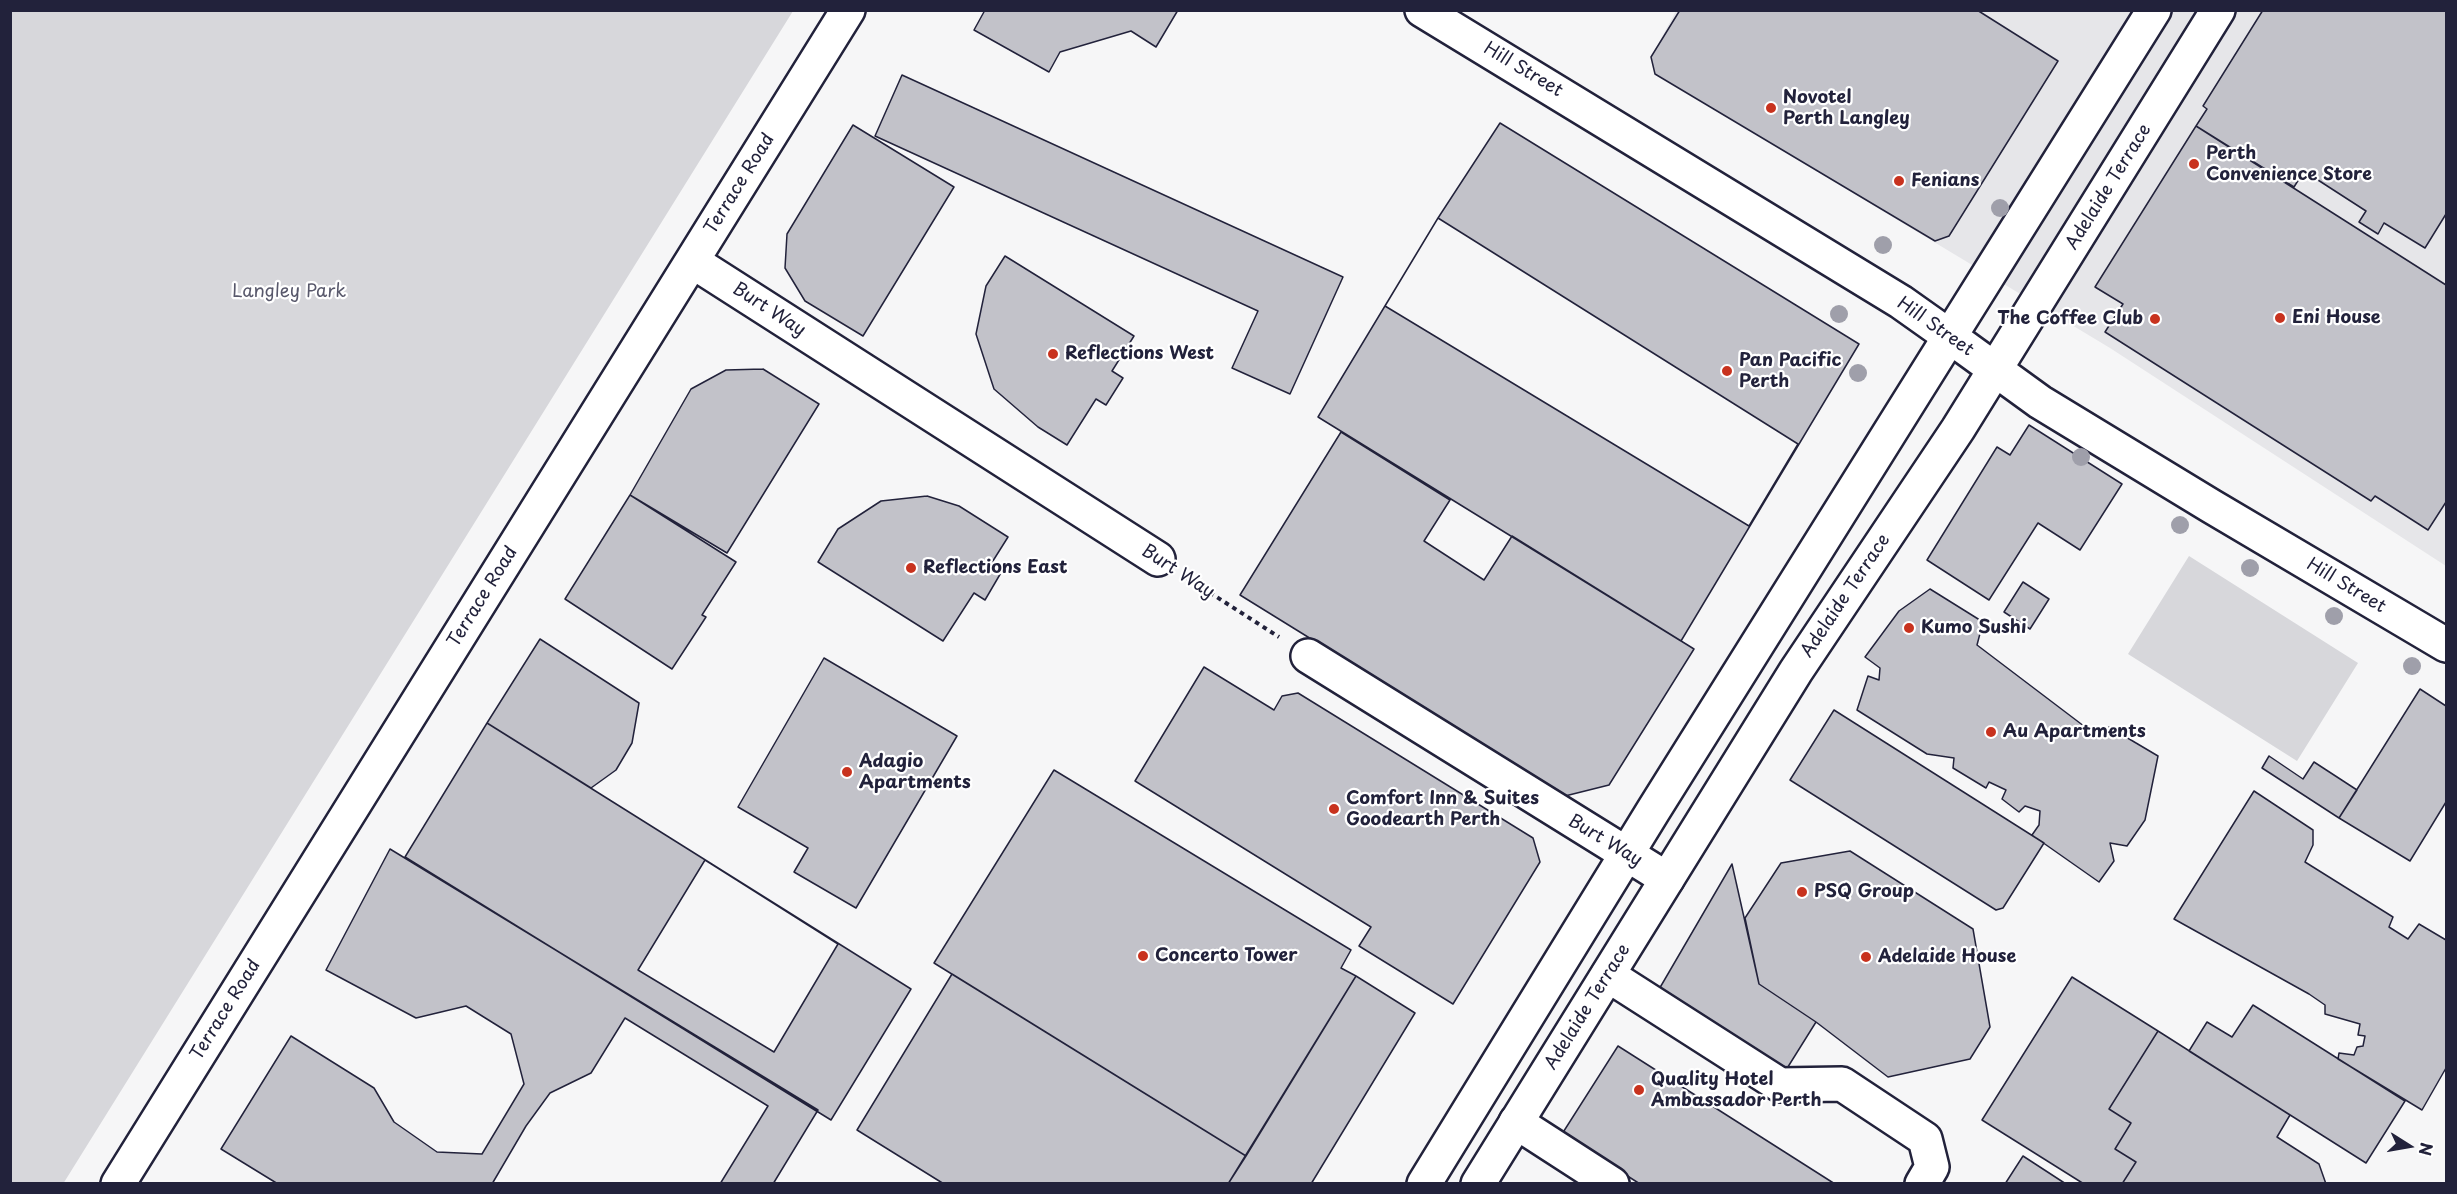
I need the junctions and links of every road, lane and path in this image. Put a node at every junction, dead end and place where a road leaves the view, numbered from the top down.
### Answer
1 (848, 10) edge
2 (1422, 10) edge
3 (2154, 10) edge
4 (2218, 10) edge
5 (692, 261) junction
6 (1949, 336) junction
7 (1995, 369) junction
8 (1158, 559) joint
9 (2446, 645) edge
10 (1308, 656) joint
11 (1627, 854) junction
12 (1667, 879) junction
13 (1608, 975) junction
14 (1516, 1122) junction
15 (118, 1184) edge
16 (1424, 1184) edge
17 (1478, 1184) edge
18 (1612, 1184) edge
19 (1922, 1184) edge

1 - 5 main road, Terrace Road
2 - 6 main road, Hill Street
3 - 6 main road
4 - 7 main road, Adelaide Terrace
5 - 8 main road, Burt Way
5 - 15 main road, Terrace Road
6 - 7 main road, Hill Street
6 - 11 main road
7 - 9 main road, Hill Street
7 - 12 main road, Adelaide Terrace
8 - 10 path, Burt Way
10 - 11 main road, Burt Way
11 - 12 main road, Burt Way
11 - 16 main road
12 - 13 main road, Adelaide Terrace
13 - 14 main road, Adelaide Terrace
13 - 19 main road
14 - 17 main road, Adelaide Terrace
14 - 18 main road

